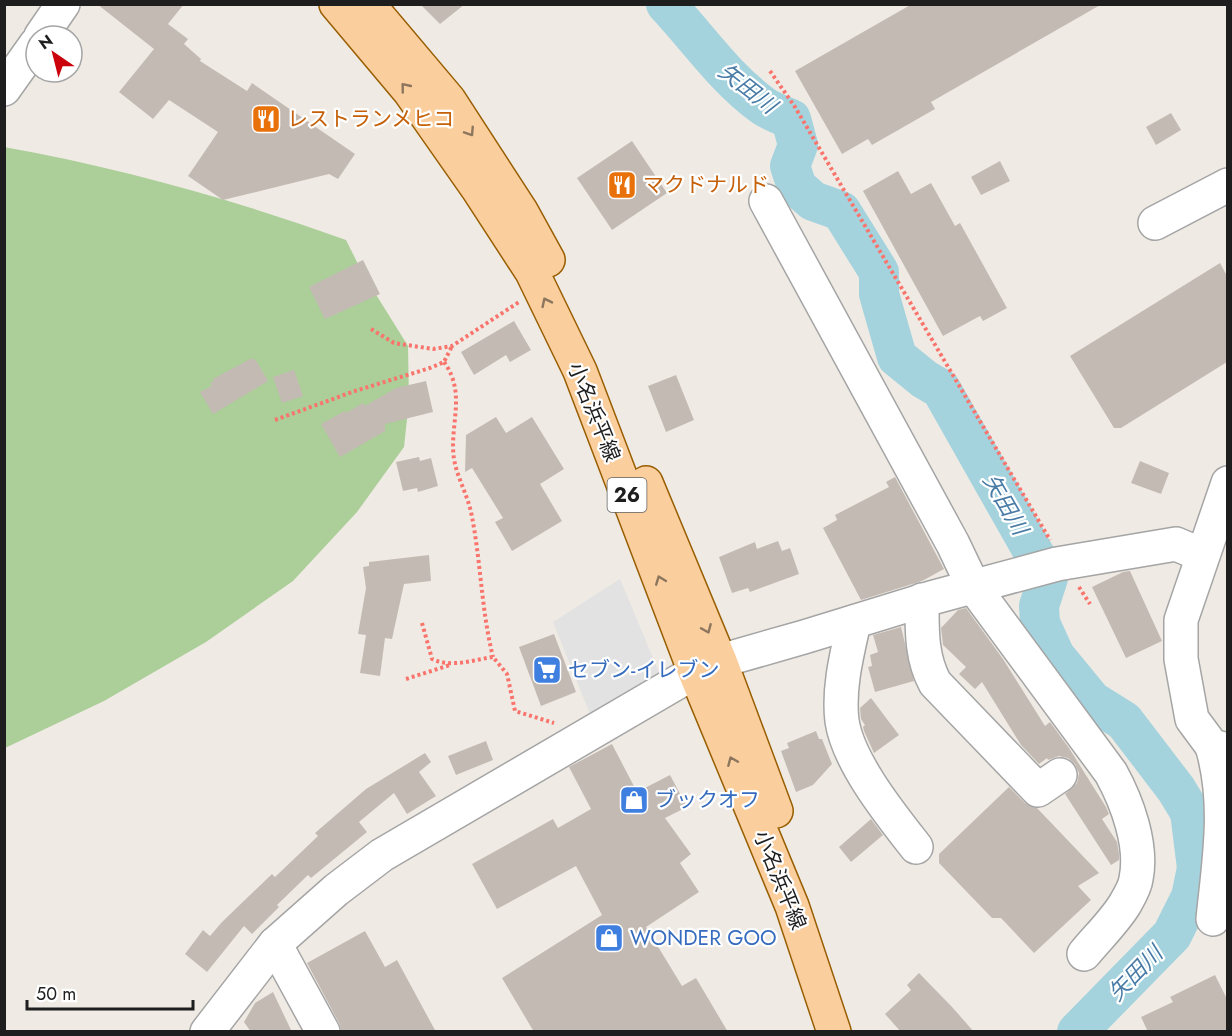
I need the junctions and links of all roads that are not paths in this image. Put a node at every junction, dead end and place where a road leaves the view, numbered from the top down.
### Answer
1 (63, 4) edge
2 (336, 4) edge
3 (368, 4) edge
4 (49, 24) edge
5 (24, 61) edge
6 (4, 89) edge
7 (1227, 185) edge
8 (765, 201) dead end
9 (1155, 222) dead end
10 (1227, 483) edge
11 (1202, 555) junction
12 (980, 584) junction
13 (922, 600) junction
14 (854, 622) junction
15 (708, 667) junction
16 (1220, 748) edge
17 (1060, 775) dead end
18 (1224, 794) edge
19 (916, 847) dead end
20 (1213, 919) dead end
21 (275, 944) junction
22 (1084, 954) dead end
23 (207, 1032) edge
24 (322, 1032) edge
25 (834, 1032) edge
26 (858, 1032) edge

1 - 4 street
15 -> 2 main road, 小名浜平線 / 26
3 -> 15 main road, 小名浜平線 / 26
5 - 6 street
7 - 9 street
8 - 12 street
10 - 11 street
11 - 12 street
11 - 16 street
12 - 13 street
12 - 22 street
13 - 14 street
13 - 17 street
14 - 15 street
14 - 19 street
15 - 21 street
25 -> 15 main road, 小名浜平線 / 26
15 - 26 main road, 小名浜平線 / 26
16 - 18 street
18 - 20 street
21 - 23 street
21 - 24 street

